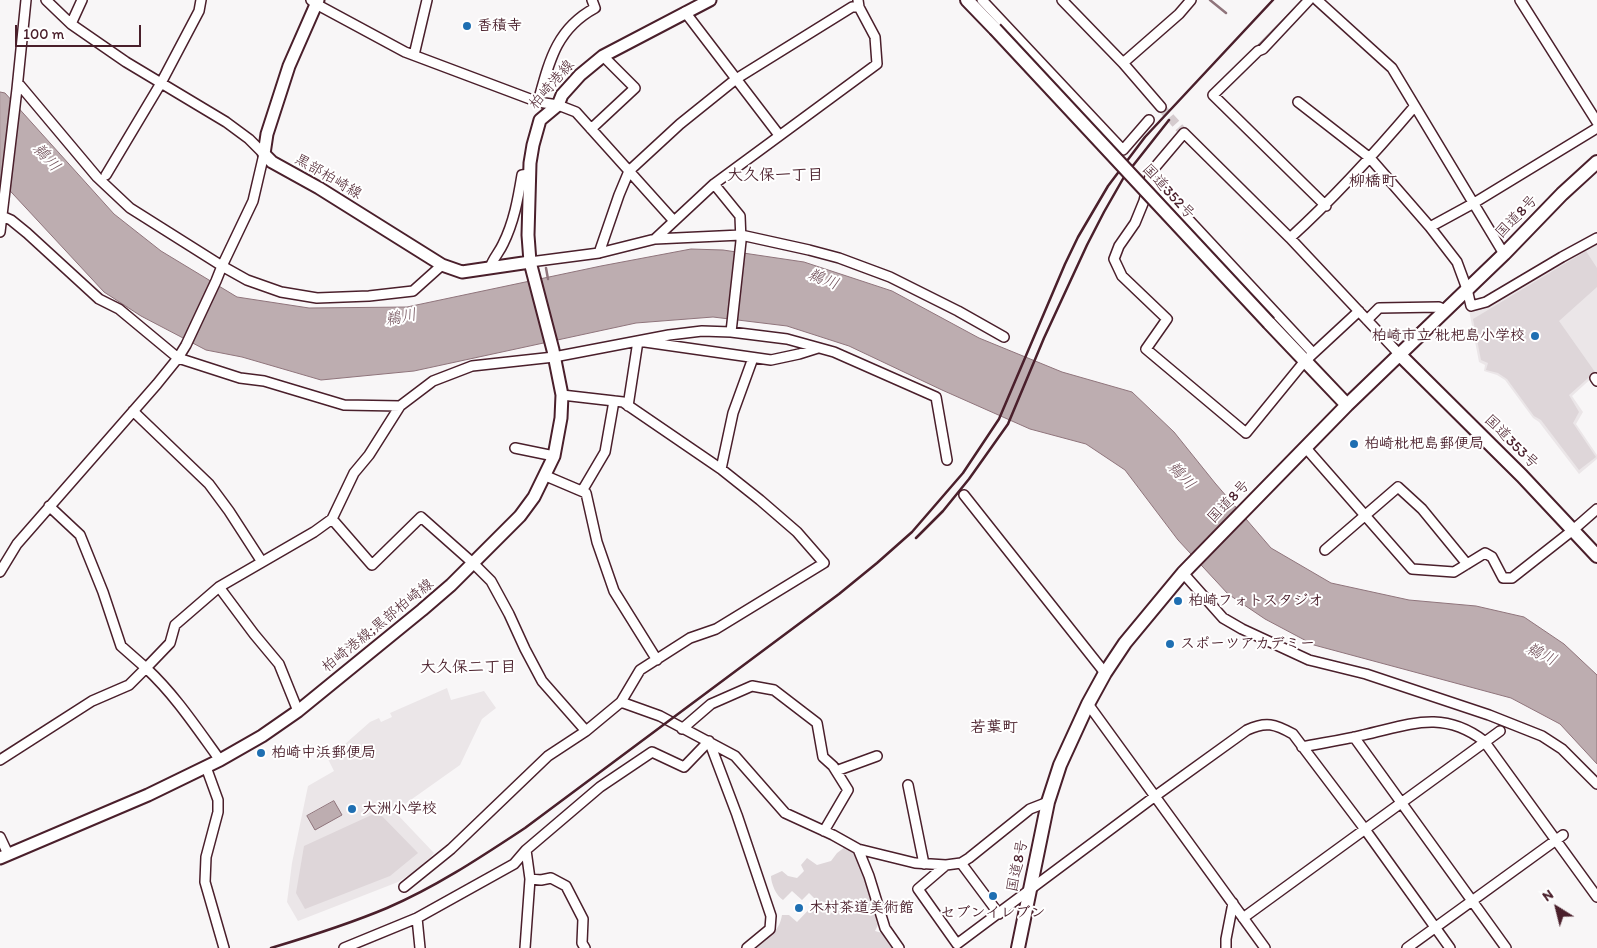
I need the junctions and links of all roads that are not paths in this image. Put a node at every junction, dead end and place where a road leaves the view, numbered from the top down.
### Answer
1 (26, 0) edge
2 (46, 0) edge
3 (82, 0) edge
4 (201, 0) edge
5 (427, 0) edge
6 (592, 0) edge
7 (710, 0) edge
8 (968, 0) edge
9 (982, 0) edge
10 (1062, 0) edge
11 (1191, 0) edge
12 (1309, 0) edge
13 (1317, 0) edge
14 (1520, 0) edge
15 (315, 1) edge
16 (859, 3) edge
17 (685, 12) junction
18 (71, 24) junction
19 (414, 55) junction
20 (603, 56) junction
21 (1124, 63) junction
22 (736, 79) junction
23 (161, 83) junction
24 (18, 86) junction
25 (538, 102) junction
26 (1298, 102) dead end
27 (558, 105) junction
28 (1161, 107) tunnel mouth
29 (1414, 107) junction
30 (1149, 120) dead end
31 (1597, 122) edge
32 (1597, 128) edge
33 (591, 129) junction
34 (779, 135) junction
35 (264, 154) junction
36 (1370, 158) junction
37 (1597, 162) edge
38 (629, 171) junction
39 (529, 174) junction
40 (106, 175) dead end
41 (1150, 178) junction
42 (714, 184) junction
43 (1474, 203) junction
44 (1326, 206) junction
45 (2, 216) junction
46 (674, 221) junction
47 (1430, 227) junction
48 (0, 232) edge
49 (741, 238) junction
50 (1290, 238) junction
51 (1597, 238) edge
52 (655, 240) junction
53 (599, 253) junction
54 (1504, 254) junction
55 (442, 265) junction
56 (222, 266) junction
57 (531, 267) junction
58 (490, 268) junction
59 (1467, 289) junction
60 (1445, 310) junction
61 (1358, 311) junction
62 (1367, 320) junction
63 (732, 329) junction
64 (1004, 337) dead end
65 (638, 341) junction
66 (818, 348) junction
67 (553, 353) junction
68 (1400, 355) junction
69 (178, 358) junction
70 (753, 358) junction
71 (1309, 358) junction
72 (562, 395) junction
73 (614, 401) junction
74 (400, 406) junction
75 (628, 406) junction
76 (1347, 406) junction
77 (133, 411) junction
78 (515, 448) dead end
79 (1305, 448) junction
80 (554, 456) junction
81 (947, 460) dead end
82 (721, 469) junction
83 (546, 476) junction
84 (582, 491) junction
85 (964, 495) dead end
86 (49, 506) junction
87 (1597, 509) edge
88 (1365, 516) junction
89 (332, 519) junction
90 (1573, 530) junction
91 (1324, 550) dead end
92 (1597, 556) edge
93 (262, 562) junction
94 (474, 564) junction
95 (1467, 564) junction
96 (0, 572) edge
97 (1183, 573) junction
98 (219, 587) junction
99 (657, 660) junction
100 (146, 668) junction
101 (1105, 673) junction
102 (621, 702) junction
103 (1088, 704) junction
104 (298, 711) junction
105 (682, 729) junction
106 (586, 731) junction
107 (1500, 731) dead end
108 (1354, 737) junction
109 (709, 741) junction
110 (1484, 742) junction
111 (1302, 747) junction
112 (878, 756) dead end
113 (0, 760) edge
114 (220, 760) junction
115 (206, 767) junction
116 (836, 771) junction
117 (1597, 784) edge
118 (908, 785) dead end
119 (1154, 797) junction
120 (1401, 801) junction
121 (1048, 802) junction
122 (1364, 828) junction
123 (824, 831) junction
124 (0, 838) edge
125 (1559, 838) junction
126 (526, 850) junction
127 (858, 850) junction
128 (4, 856) edge
129 (961, 863) junction
130 (924, 864) junction
131 (946, 865) junction
132 (530, 879) junction
133 (404, 887) dead end
134 (1029, 892) junction
135 (1597, 897) edge
136 (1473, 900) junction
137 (1233, 903) junction
138 (999, 914) junction
139 (416, 918) junction
140 (1243, 918) junction
141 (1435, 927) junction
142 (224, 945) edge
143 (344, 948) edge
144 (420, 948) edge
145 (525, 948) edge
146 (585, 948) edge
147 (747, 948) edge
148 (898, 948) edge
149 (1018, 948) edge
150 (1226, 948) edge
151 (1265, 948) edge
152 (1407, 948) edge
153 (1450, 948) edge
154 (1506, 948) edge

1 - 24 street
2 - 18 street
3 - 18 street
4 - 23 street
5 - 19 street
6 - 25 street
7 - 17 main road, 柏崎港線
8 - 71 highway, 国道352号, bridge
9 - 30 street
10 - 21 street
11 - 21 street
12 - 44 street
13 - 29 street
14 - 31 street
15 - 19 street
15 - 35 main road
16 - 22 street
16 - 34 street
17 - 20 main road, 柏崎港線
17 - 22 street
18 - 23 street
19 - 25 street
20 - 27 main road, 柏崎港線
20 - 33 street
21 - 28 street
22 - 34 street
22 - 38 street
23 - 35 street
23 - 40 street
24 - 45 street
24 - 56 street
25 - 27 street
26 - 36 street
27 - 33 street
27 - 39 main road, 柏崎港線
29 - 36 street
29 - 43 street
32 - 43 street
33 - 38 street
34 - 42 street
35 - 55 main road, 黒部柏崎線
35 - 56 street
36 - 44 street
36 - 47 street
37 - 54 highway, 国道8号
38 - 46 street
38 - 53 street
39 - 57 main road, 柏崎港線
39 - 58 street
41 - 50 street
41 - 71 street
41 - 71 street
42 - 46 street
42 - 49 street
43 - 47 street
43 - 54 street
44 - 50 street
45 - 48 street
45 - 69 street
46 - 52 street
47 - 59 street
49 - 52 street
49 - 63 street
49 - 64 street
50 - 61 street
51 - 59 street
52 - 53 street
53 - 57 street
54 - 59 highway, 国道8号
55 - 56 street
55 - 58 main road, 黒部柏崎線
56 - 69 street
57 - 58 main road, 黒部柏崎線
57 - 67 main road, 柏崎港線;黒部柏崎線
59 - 60 highway, 国道8号
60 - 62 street
60 - 68 highway, 国道8号
61 - 62 street
61 - 71 street
62 - 68 street
63 - 65 street
63 - 66 street
65 - 67 street
65 - 70 street
65 - 75 street
66 - 70 street
66 - 81 street
67 - 72 main road, 柏崎港線;黒部柏崎線
67 - 74 street
68 - 76 highway, 国道8号
68 - 90 highway, 国道353号
69 - 74 street
69 - 77 street
70 - 82 street
71 - 76 highway, 国道352号
72 - 73 street
72 - 80 main road, 柏崎港線;黒部柏崎線
73 - 75 street
73 - 84 street
74 - 89 street
75 - 82 street
76 - 79 highway, 国道8号
77 - 86 street
77 - 93 street
78 - 80 street
79 - 88 street
79 - 97 highway, 国道8号
80 - 83 main road, 柏崎港線;黒部柏崎線
82 - 99 street
83 - 84 street
83 - 94 main road, 柏崎港線;黒部柏崎線
84 - 99 street
85 - 101 street
86 - 96 street
86 - 100 street
87 - 90 street
88 - 91 street
88 - 95 street
88 - 95 street
89 - 93 street
89 - 94 street
90 - 92 highway, 国道353号
90 - 95 street
93 - 98 street
94 - 104 main road, 柏崎港線;黒部柏崎線
94 - 106 street
97 - 101 highway, 国道8号
97 - 117 street
98 - 100 street
98 - 104 street
99 - 102 street
100 - 113 street
100 - 114 street
101 - 103 highway, 国道8号
102 - 105 street
102 - 106 street
103 - 119 street
103 - 121 highway, 国道8号
104 - 114 main road, 柏崎港線;黒部柏崎線
105 - 109 street
105 - 116 street
106 - 133 street
107 - 110 street
108 - 110 street
108 - 111 street
108 - 120 street
109 - 123 street
109 - 126 street
109 - 147 street
110 - 120 street
110 - 125 street
111 - 119 street
111 - 122 street
112 - 116 street
114 - 115 main road, 柏崎港線;黒部柏崎線
115 - 128 main road, 柏崎港線;黒部柏崎線
115 - 142 street
116 - 123 street
118 - 130 street
119 - 134 street
119 - 137 street
120 - 122 street
120 - 136 street
121 - 129 street
121 - 134 highway, 国道8号
122 - 140 street
122 - 141 street
123 - 127 street
124 - 128 street
125 - 135 street
125 - 136 street
126 - 132 street
126 - 139 street
127 - 130 street
127 - 148 street
129 - 131 street
129 - 138 street
130 - 131 street
131 - 138 street
132 - 145 street
132 - 146 street
134 - 138 street
134 - 149 highway, 国道8号
136 - 141 street
136 - 154 street
137 - 140 street
137 - 150 street
139 - 143 street
139 - 144 street
140 - 151 street
141 - 152 street
141 - 153 street

